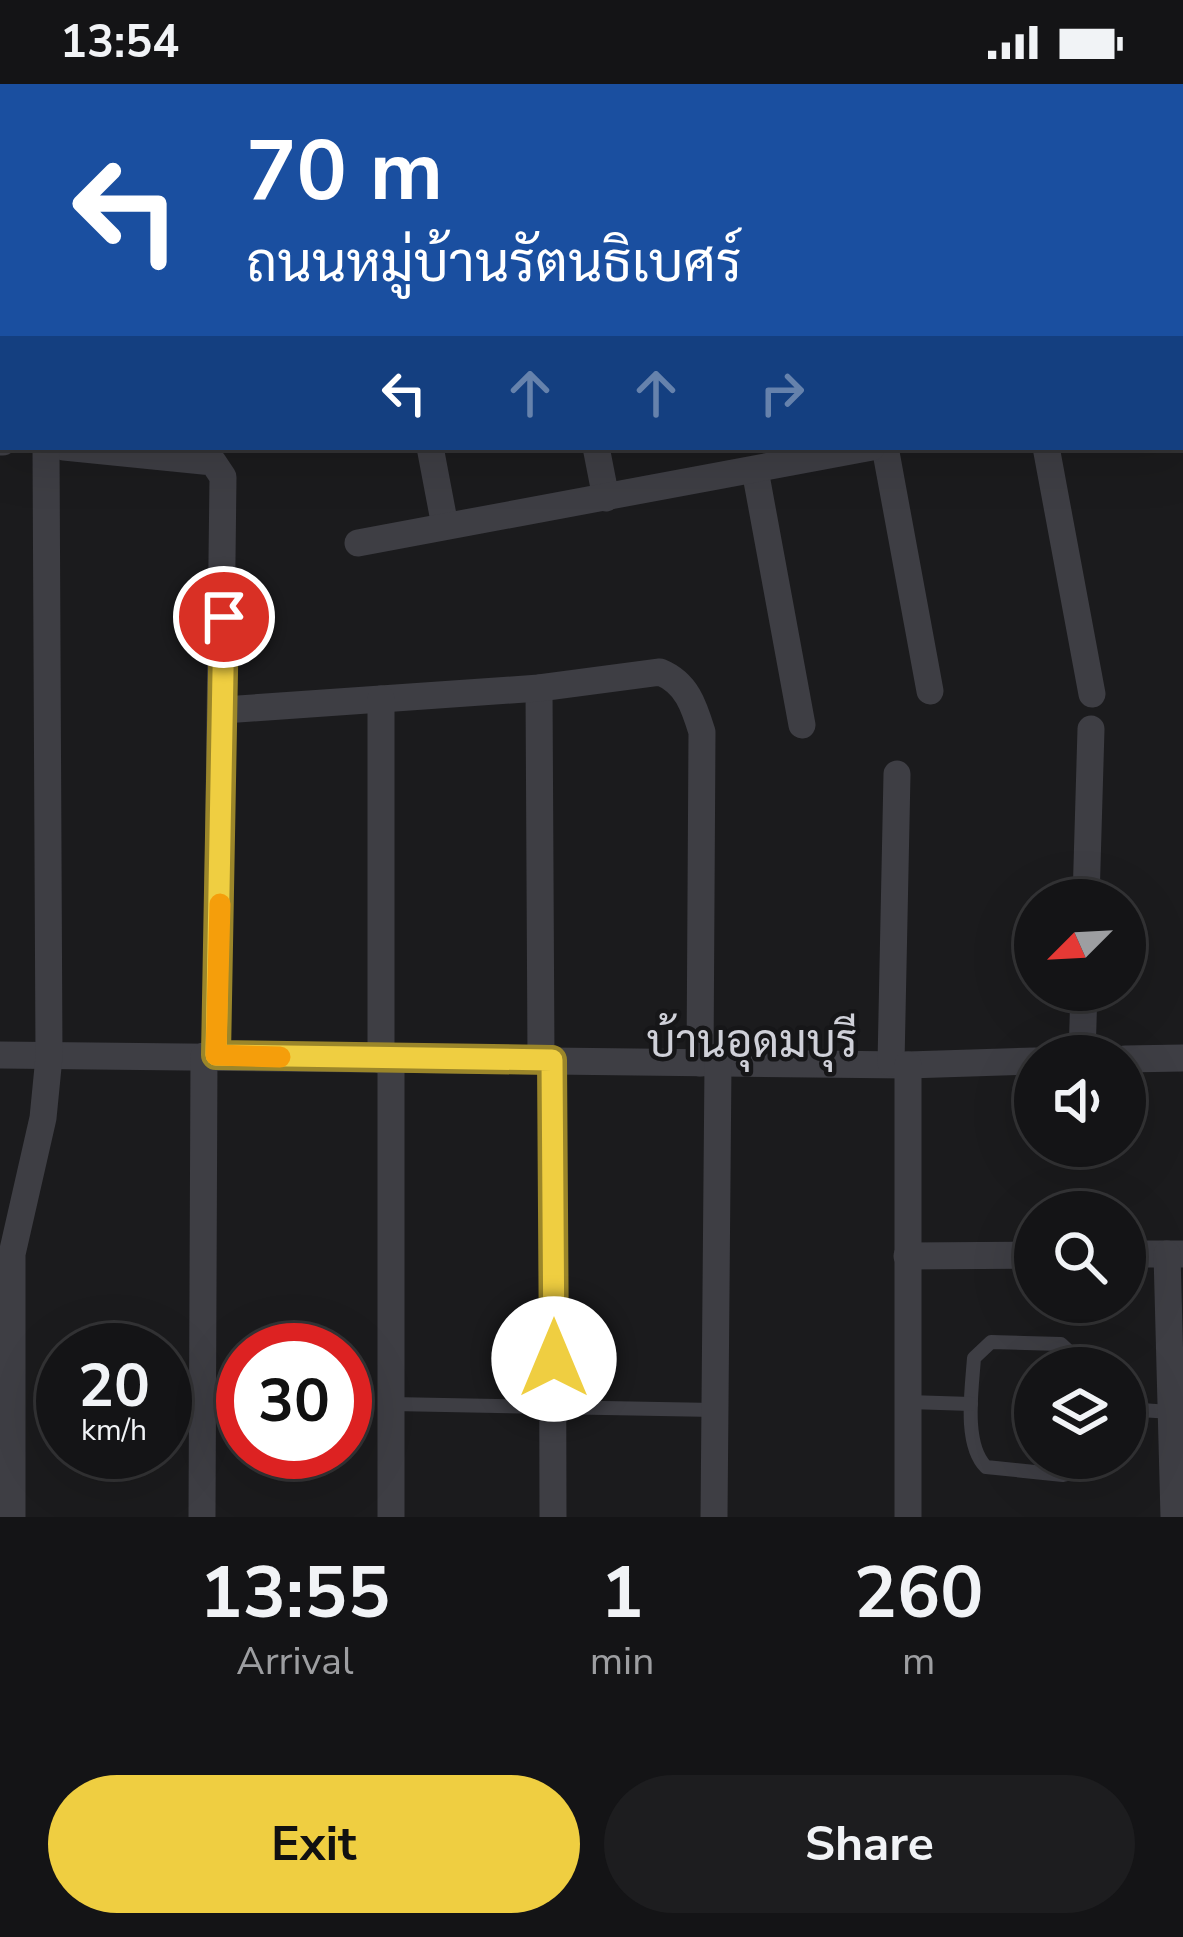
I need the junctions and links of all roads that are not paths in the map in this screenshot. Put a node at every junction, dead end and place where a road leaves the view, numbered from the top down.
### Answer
1 (46, 450) edge
2 (94, 450) edge
3 (431, 450) edge
4 (597, 450) edge
5 (849, 450) edge
6 (886, 450) edge
7 (1047, 450) edge
8 (742, 464) edge
9 (606, 498) junction
10 (445, 526) junction
11 (358, 543) dead end
12 (538, 688) junction
13 (930, 691) dead end
14 (1092, 694) dead end
15 (381, 699) junction
16 (224, 710) junction
17 (802, 725) dead end
18 (1091, 729) dead end
19 (897, 774) dead end
20 (1087, 879) edge
21 (0, 1055) edge
22 (210, 1056) junction
23 (50, 1057) junction
24 (1183, 1058) edge
25 (1146, 1059) edge
26 (386, 1060) junction
27 (546, 1060) junction
28 (1014, 1061) edge
29 (709, 1063) junction
30 (899, 1064) junction
31 (1175, 1254) edge
32 (1014, 1255) edge
33 (907, 1256) junction
34 (1064, 1347) edge
35 (909, 1402) junction
36 (392, 1404) junction
37 (971, 1404) junction
38 (553, 1406) junction
39 (715, 1410) junction
40 (1146, 1410) edge
41 (1171, 1412) junction
42 (1014, 1470) edge
43 (12, 1517) edge
44 (202, 1517) edge
45 (392, 1517) edge
46 (553, 1517) edge
47 (714, 1517) edge
48 (908, 1517) edge
49 (1174, 1517) edge

1 - 23 street
2 - 16 street
3 - 10 street
4 - 9 street
5 - 8 street
6 - 13 street
7 - 14 street
8 - 9 street
8 - 17 street
9 - 10 street
10 - 11 street
12 - 15 street
12 - 27 street
12 - 29 street
15 - 16 street
15 - 26 street
16 - 22 street
18 - 20 street
19 - 30 street
21 - 23 street
22 - 23 street
22 - 26 street
22 - 44 street
23 - 43 street
24 - 25 street
26 - 27 street
26 - 36 street
27 - 29 street
27 - 38 street
28 - 30 street
29 - 30 street
29 - 39 street
30 - 33 street
31 - 41 street
32 - 33 street
33 - 35 street
34 - 37 lane
35 - 37 lane
35 - 48 street
36 - 38 lane
36 - 45 street
37 - 42 lane
38 - 39 lane
38 - 46 street
39 - 47 street
40 - 41 lane
41 - 49 street

